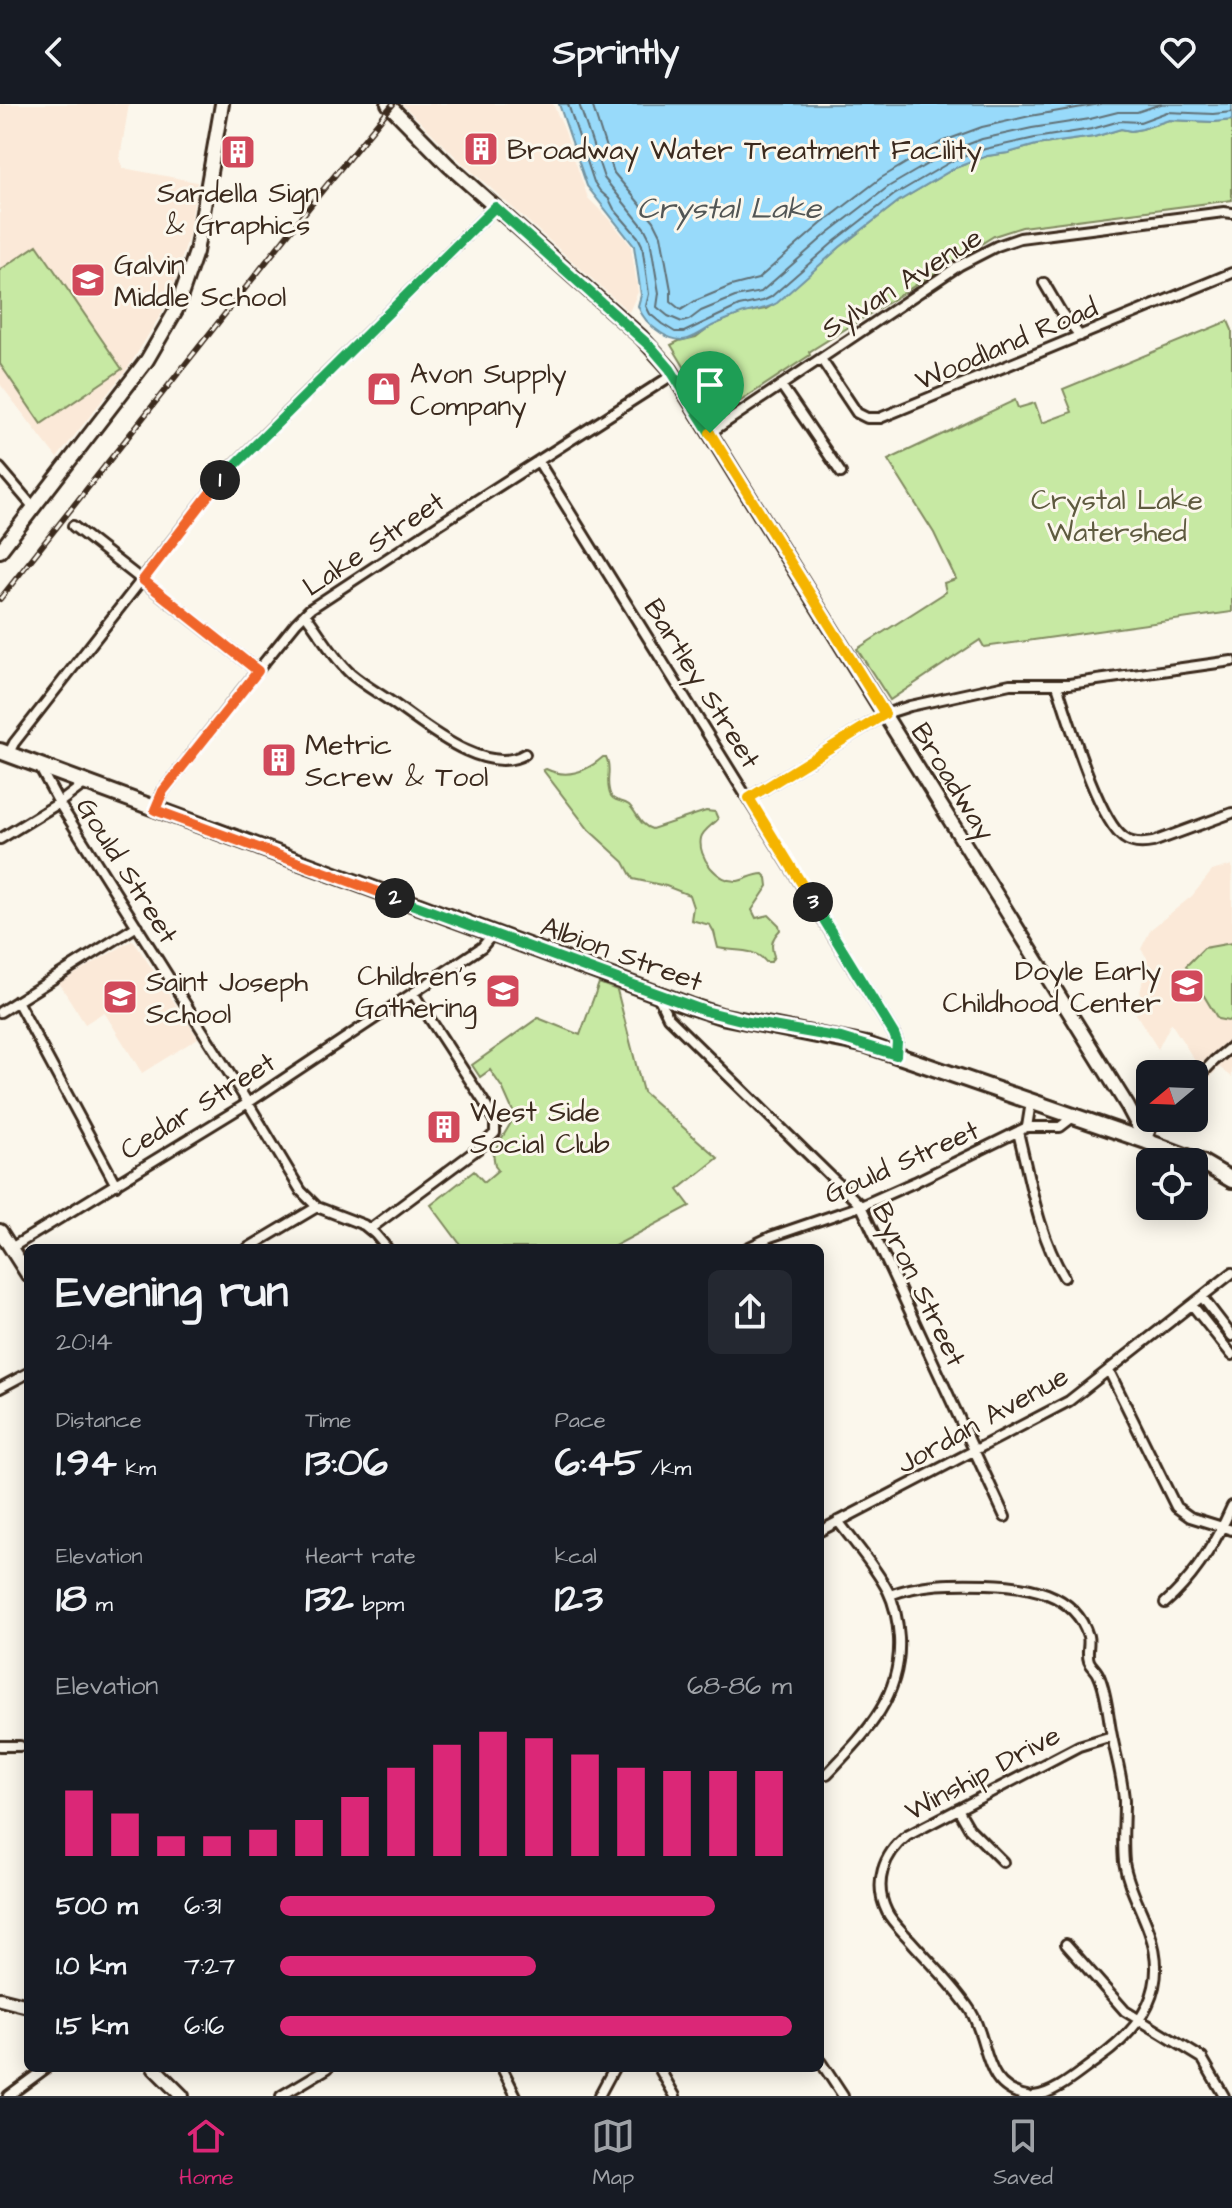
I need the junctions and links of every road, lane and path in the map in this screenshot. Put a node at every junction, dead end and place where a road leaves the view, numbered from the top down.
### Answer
1 (222, 104) edge
2 (388, 104) edge
3 (495, 207) junction
4 (1232, 213) edge
5 (1232, 273) edge
6 (1044, 283) dead end
7 (1080, 336) junction
8 (821, 359) junction
9 (674, 374) junction
10 (781, 385) junction
11 (710, 433) junction
12 (538, 461) junction
13 (0, 468) edge
14 (841, 473) dead end
15 (34, 508) junction
16 (73, 526) dead end
17 (0, 551) edge
18 (143, 580) junction
19 (305, 614) junction
20 (1232, 661) edge
21 (258, 671) junction
22 (1057, 685) junction
23 (885, 714) junction
24 (4, 753) edge
25 (525, 754) dead end
26 (40, 767) junction
27 (84, 784) junction
28 (749, 798) junction
29 (59, 803) junction
30 (155, 810) junction
31 (1232, 813) edge
32 (0, 839) edge
33 (137, 926) junction
34 (493, 934) junction
35 (413, 993) junction
36 (657, 994) junction
37 (17, 1001) junction
38 (0, 1012) edge
39 (1232, 1046) edge
40 (896, 1055) junction
41 (1208, 1068) edge
42 (1031, 1102) junction
43 (248, 1103) junction
44 (1073, 1117) junction
45 (1023, 1129) junction
46 (1150, 1132) edge
47 (1146, 1141) junction
48 (1232, 1180) edge
49 (116, 1185) junction
50 (861, 1206) junction
51 (317, 1207) junction
52 (370, 1229) junction
53 (0, 1231) edge
54 (258, 1244) edge
55 (383, 1244) edge
56 (755, 1244) edge
57 (5, 1251) edge
58 (24, 1271) edge
59 (1232, 1273) edge
60 (1064, 1277) dead end
61 (1202, 1297) junction
62 (1192, 1305) junction
63 (1232, 1336) edge
64 (1232, 1355) edge
65 (1109, 1371) junction
66 (24, 1375) edge
67 (0, 1388) edge
68 (975, 1451) junction
69 (1232, 1506) edge
70 (1005, 1517) dead end
71 (838, 1521) junction
72 (824, 1529) edge
73 (1227, 1529) edge
74 (890, 1595) junction
75 (1165, 1603) dead end
76 (1112, 1736) junction
77 (0, 1746) edge
78 (20, 1746) dead end
79 (827, 1774) dead end
80 (958, 1809) junction
81 (1003, 1862) dead end
82 (1066, 1944) dead end
83 (0, 1999) edge
84 (24, 2005) edge
85 (1139, 2020) junction
86 (824, 2067) edge
87 (41, 2072) edge
88 (157, 2072) edge
89 (321, 2072) edge
90 (504, 2072) edge
91 (612, 2072) edge
92 (661, 2072) edge
93 (174, 2093) edge
94 (8, 2096) edge
95 (281, 2096) edge
96 (516, 2096) edge
97 (599, 2096) edge
98 (675, 2096) edge
99 (843, 2096) edge
100 (1027, 2096) edge
101 (1034, 2096) edge
102 (1224, 2096) edge

1 - 15 street
2 - 3 street, Broadway
3 - 9 street, Broadway
3 - 18 street
4 - 8 street, Sylvan Avenue
5 - 7 street, Woodland Road
6 - 7 street
7 - 8 street, Woodland Road
8 - 10 street, Sylvan Avenue
9 - 11 street, Broadway
9 - 12 street, Lake Street
10 - 11 street, Sylvan Avenue
10 - 14 street
11 - 23 street, Broadway
12 - 19 street, Lake Street
12 - 28 street, Bartley Street
13 - 15 street
15 - 17 street
16 - 18 street
18 - 21 street
18 - 24 street
19 - 21 street, Lake Street
19 - 25 street
20 - 22 street
21 - 30 street, Lake Street
22 - 23 street
22 - 31 street
23 - 28 street
23 - 47 street, Broadway
24 - 26 main road, Albion Street
26 - 27 main road, Albion Street
26 - 29 street, Gould Street
27 - 29 street
27 - 30 main road, Albion Street
28 - 40 street, Bartley Street
29 - 32 street
29 - 33 street, Gould Street
30 - 34 main road, Albion Street
33 - 37 street
33 - 43 street, Gould Street
34 - 35 street, Cedar Street
34 - 36 main road, Albion Street
35 - 43 street, Cedar Street
35 - 52 street
36 - 40 main road, Albion Street
36 - 50 street, Byron Street
37 - 38 street
37 - 49 street
39 - 41 street
40 - 42 main road, Albion Street
42 - 44 main road, Albion Street
42 - 45 street
43 - 49 street, Cedar Street
43 - 51 street, Gould Street
44 - 45 street, Gould Street
44 - 47 main road, Albion Street
45 - 50 street, Gould Street
45 - 60 street
46 - 47 street
47 - 48 main road, Albion Street
49 - 57 street, Cedar Street
50 - 56 street, Gould Street
50 - 68 street, Byron Street
51 - 52 street
51 - 54 street
52 - 55 street
53 - 57 street
57 - 58 street
59 - 61 street, Jordan Avenue
61 - 62 street, Jordan Avenue
61 - 63 street
62 - 64 street
62 - 65 street, Jordan Avenue
65 - 68 street, Jordan Avenue
65 - 73 street
66 - 67 street
68 - 70 street, Byron Street
68 - 71 street, Jordan Avenue
69 - 73 street
71 - 72 street, Jordan Avenue
71 - 74 street
73 - 75 street
74 - 76 street
74 - 79 street
76 - 80 street, Winship Drive
76 - 85 street
77 - 78 street
80 - 81 street
80 - 100 street, Winship Drive
82 - 85 street
83 - 84 street
85 - 101 street
85 - 102 street
86 - 99 street
87 - 94 street
88 - 93 street
89 - 95 street
90 - 96 street
91 - 97 street
92 - 98 street

